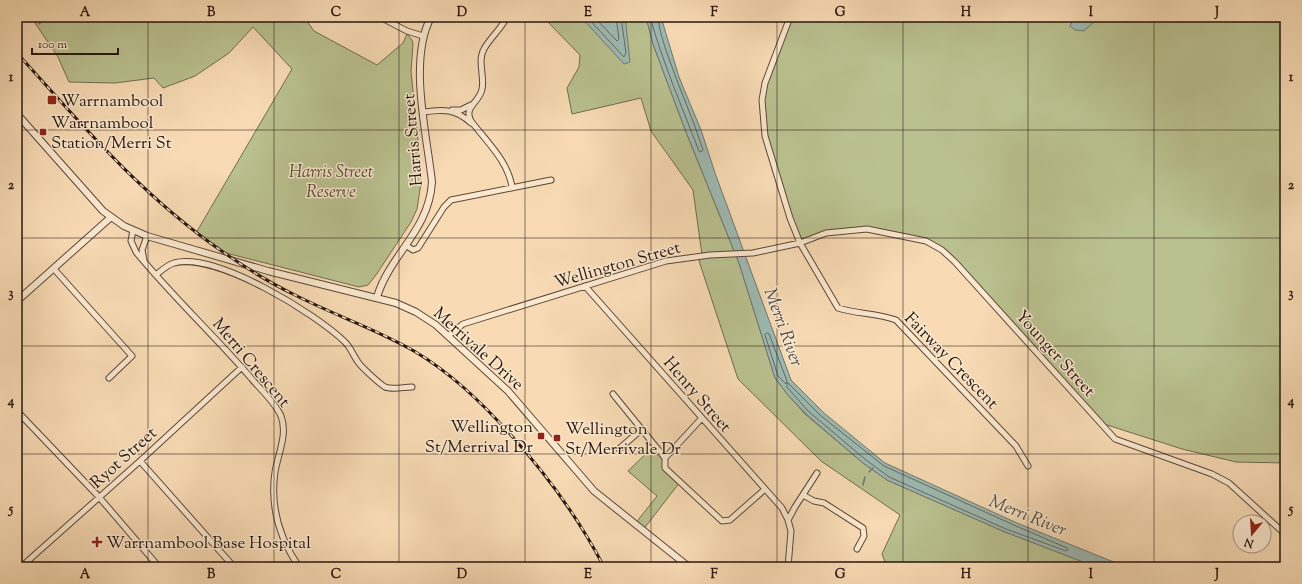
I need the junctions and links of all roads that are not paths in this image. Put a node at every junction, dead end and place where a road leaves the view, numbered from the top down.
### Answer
1 (380, 17) edge
2 (431, 17) edge
3 (507, 17) edge
4 (790, 17) edge
5 (423, 36) junction
6 (473, 104) junction
7 (443, 110) junction
8 (424, 112) junction
9 (17, 114) edge
10 (474, 126) junction
11 (551, 180) dead end
12 (512, 187) junction
13 (110, 218) junction
14 (133, 230) junction
15 (147, 236) junction
16 (800, 242) junction
17 (407, 246) junction
18 (146, 263) junction
19 (54, 269) junction
20 (156, 275) junction
21 (585, 286) junction
22 (377, 297) junction
23 (17, 301) edge
24 (449, 335) junction
25 (242, 368) junction
26 (109, 378) dead end
27 (412, 387) dead end
28 (613, 394) dead end
29 (17, 411) edge
30 (701, 419) junction
31 (642, 429) junction
32 (619, 449) dead end
33 (666, 458) junction
34 (140, 461) junction
35 (1028, 466) dead end
36 (817, 473) dead end
37 (764, 490) junction
38 (803, 495) junction
39 (99, 497) junction
40 (788, 520) junction
41 (1285, 534) edge
42 (857, 549) dead end
43 (17, 562) edge
44 (22, 567) edge
45 (159, 567) edge
46 (234, 567) edge
47 (299, 567) edge
48 (690, 567) edge
49 (788, 567) edge

1 - 5 street
2 - 5 street, Harris Street
3 - 6 street
4 - 16 street, Fairway Crescent
5 - 8 street, Harris Street
6 - 7 street
6 - 10 street
7 - 8 street
7 - 10 street
8 - 17 street, Harris Street
9 - 13 street
10 - 12 street
11 - 12 street
12 - 17 street
13 - 14 street, Merrivale Drive
13 - 19 street
14 - 15 street, Merrivale Drive
14 - 18 street, Merri Crescent
15 - 18 street
15 - 22 street, Merrivale Drive
16 - 21 street, Wellington Street
16 - 35 street, Fairway Crescent
16 - 41 street, Younger Street
17 - 22 street, Harris Street
18 - 20 street, Merri Crescent
19 - 23 street
19 - 26 street
20 - 25 street, Merri Crescent
20 - 27 street
21 - 24 street, Wellington Street
21 - 30 street, Henry Street
22 - 24 street, Merrivale Drive
24 - 48 street, Merrivale Drive
25 - 34 street, Ryot Street
25 - 47 street, Merri Crescent
28 - 31 street
29 - 39 street
30 - 33 street
30 - 37 street, Henry Street
31 - 32 street
31 - 33 street
33 - 37 street
34 - 39 street, Ryot Street
34 - 46 street
36 - 38 street
37 - 40 street, Henry Street
38 - 40 street
38 - 42 street
39 - 44 street, Ryot Street
39 - 45 street
40 - 49 street
43 - 44 street

